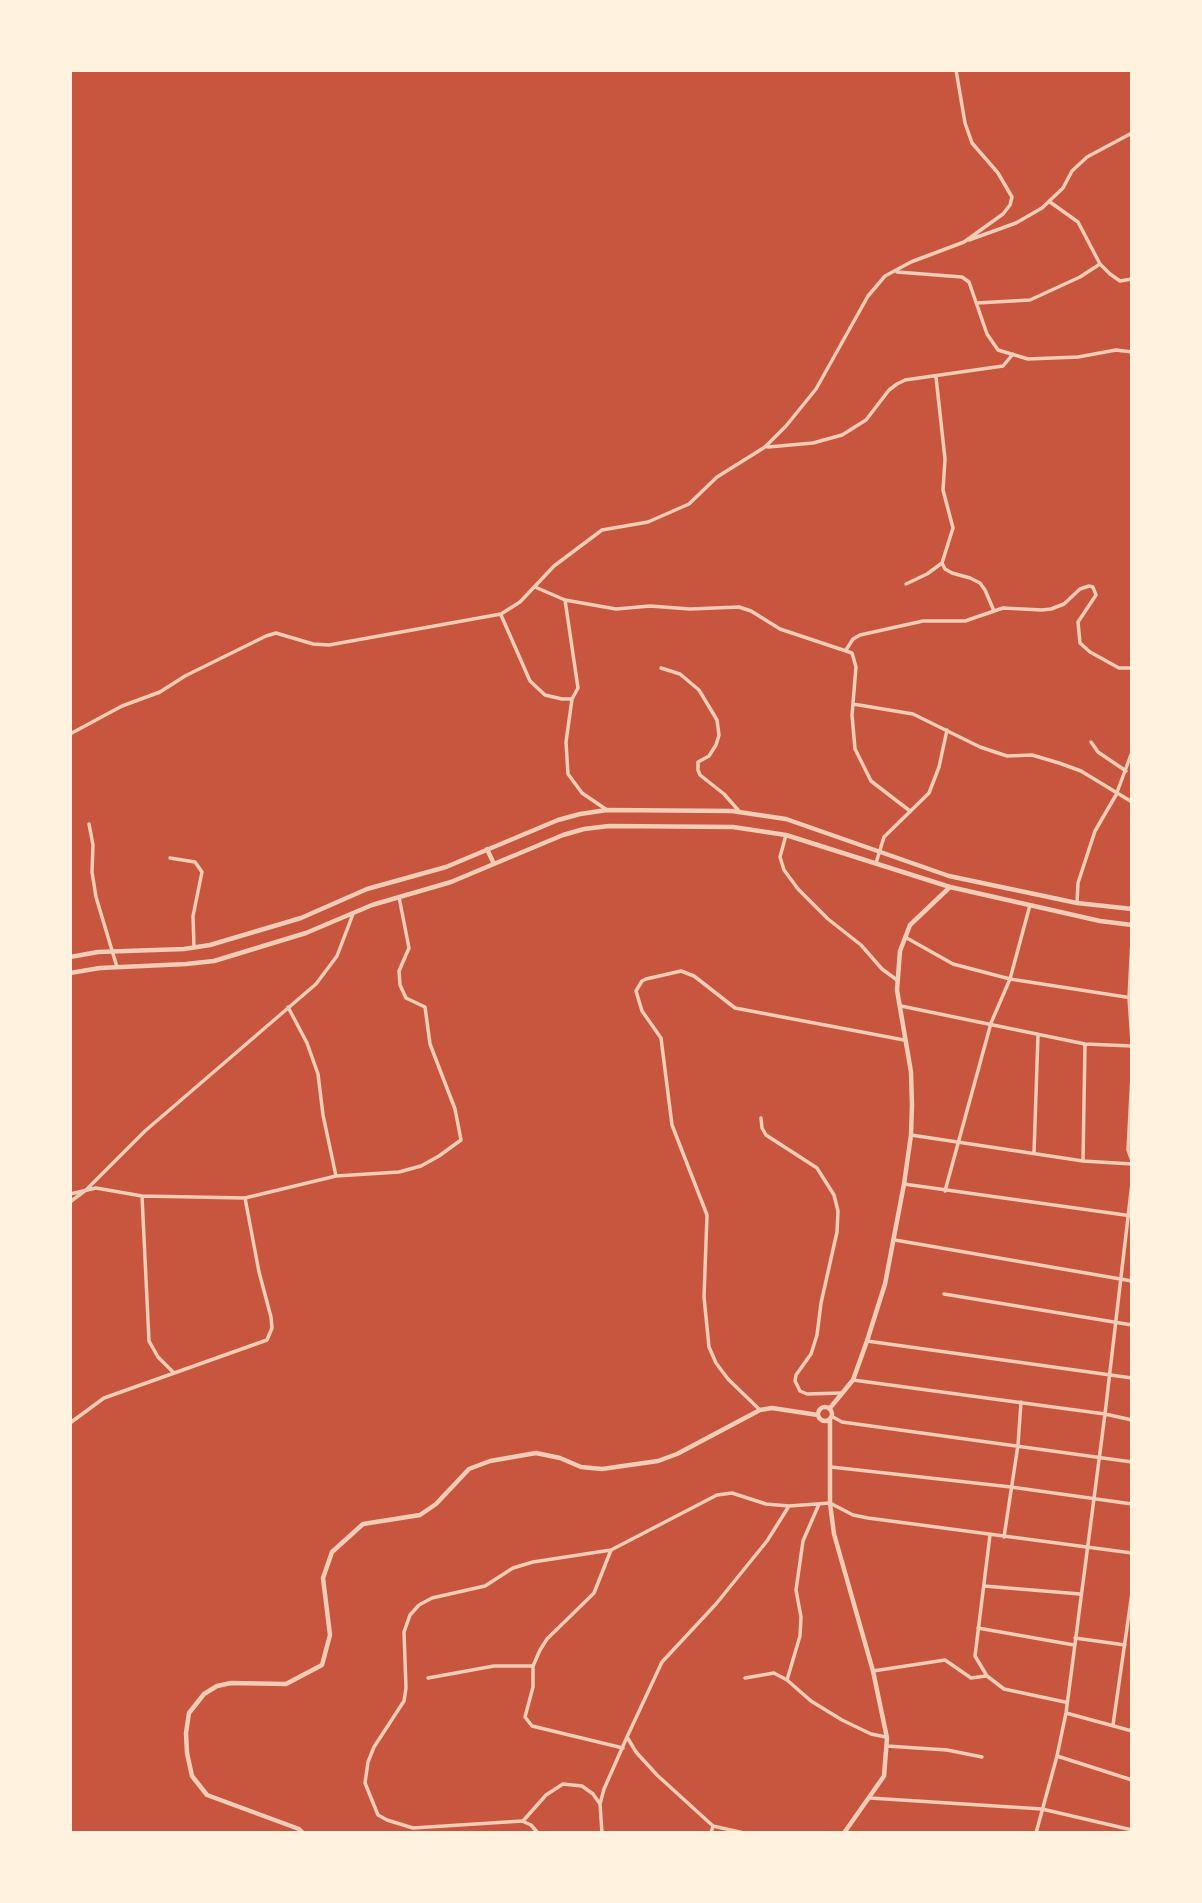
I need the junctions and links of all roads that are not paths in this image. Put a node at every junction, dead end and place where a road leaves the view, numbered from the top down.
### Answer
1 (956, 70) edge
2 (1132, 133) edge
3 (1050, 202) junction
4 (964, 242) junction
5 (1100, 264) junction
6 (895, 272) junction
7 (1132, 279) edge
8 (977, 303) junction
9 (1132, 352) edge
10 (1013, 354) junction
11 (936, 377) junction
12 (765, 447) junction
13 (942, 563) junction
14 (906, 584) dead end
15 (535, 587) junction
16 (565, 600) junction
17 (994, 611) junction
18 (500, 614) junction
19 (846, 650) junction
20 (661, 668) dead end
21 (1132, 668) edge
22 (572, 699) junction
23 (853, 704) junction
24 (947, 730) junction
25 (70, 734) edge
26 (1091, 742) dead end
27 (1132, 752) edge
28 (1126, 771) junction
29 (1116, 795) junction
30 (1132, 802) edge
31 (607, 810) junction
32 (910, 811) junction
33 (740, 813) junction
34 (89, 824) dead end
35 (824, 832) junction
36 (786, 835) junction
37 (820, 844) junction
38 (487, 849) junction
39 (878, 851) junction
40 (170, 858) dead end
41 (876, 863) junction
42 (494, 864) junction
43 (950, 887) junction
44 (399, 897) junction
45 (1077, 903) junction
46 (1030, 904) junction
47 (1132, 909) edge
48 (353, 914) junction
49 (1132, 925) edge
50 (905, 937) junction
51 (1132, 939) edge
52 (194, 947) junction
53 (113, 951) junction
54 (70, 957) edge
55 (117, 967) junction
56 (70, 973) edge
57 (1010, 979) junction
58 (897, 980) junction
59 (1130, 998) edge
60 (901, 1006) junction
61 (288, 1007) junction
62 (991, 1023) junction
63 (1038, 1035) junction
64 (904, 1040) junction
65 (1085, 1044) junction
66 (1132, 1044) edge
67 (1132, 1075) edge
68 (761, 1118) dead end
69 (911, 1135) junction
70 (960, 1142) junction
71 (1034, 1153) junction
72 (1083, 1161) junction
73 (1132, 1163) edge
74 (336, 1176) junction
75 (1132, 1183) edge
76 (904, 1184) junction
77 (86, 1190) junction
78 (945, 1191) junction
79 (70, 1194) edge
80 (142, 1196) junction
81 (246, 1198) junction
82 (70, 1202) edge
83 (1130, 1216) edge
84 (895, 1240) junction
85 (1120, 1279) junction
86 (1132, 1281) edge
87 (944, 1294) dead end
88 (1116, 1323) junction
89 (1132, 1325) edge
90 (867, 1342) junction
91 (175, 1373) junction
92 (1108, 1375) junction
93 (1132, 1378) edge
94 (853, 1380) junction
95 (841, 1393) junction
96 (1021, 1402) junction
97 (830, 1408) junction
98 (760, 1410) junction
99 (1105, 1414) junction
100 (818, 1415) junction
101 (831, 1418) junction
102 (1132, 1420) edge
103 (70, 1423) edge
104 (1018, 1445) junction
105 (1099, 1457) junction
106 (1132, 1462) edge
107 (831, 1466) junction
108 (1011, 1487) junction
109 (1094, 1499) junction
110 (830, 1503) junction
111 (819, 1504) junction
112 (1132, 1504) edge
113 (789, 1506) junction
114 (989, 1535) junction
115 (1003, 1537) junction
116 (1086, 1546) junction
117 (611, 1550) junction
118 (1132, 1553) edge
119 (984, 1586) junction
120 (1132, 1593) edge
121 (1080, 1594) junction
122 (978, 1628) junction
123 (1075, 1638) junction
124 (1074, 1645) junction
125 (1125, 1645) junction
126 (533, 1665) junction
127 (873, 1671) junction
128 (987, 1676) junction
129 (428, 1678) dead end
130 (745, 1678) dead end
131 (787, 1680) junction
132 (1065, 1702) junction
133 (1066, 1713) junction
134 (1113, 1725) junction
135 (1132, 1731) edge
136 (627, 1737) junction
137 (887, 1738) junction
138 (887, 1746) junction
139 (623, 1748) junction
140 (1057, 1756) junction
141 (982, 1757) dead end
142 (1132, 1780) edge
143 (870, 1798) junction
144 (600, 1804) junction
145 (1042, 1809) junction
146 (522, 1821) junction
147 (713, 1826) junction
148 (1132, 1830) edge
149 (303, 1833) edge
150 (538, 1833) edge
151 (603, 1833) edge
152 (711, 1833) edge
153 (744, 1833) edge
154 (844, 1833) edge
155 (1036, 1833) edge

1 - 4 street
2 - 3 street
3 - 4 street
3 - 5 street
4 - 6 street
5 - 7 street
5 - 8 street
6 - 8 street
6 - 12 street
8 - 10 street
9 - 10 street
10 - 11 street
11 - 12 street
11 - 13 street
12 - 15 street
13 - 14 street
13 - 17 street
15 - 16 street
15 - 18 street
16 - 19 street
16 - 22 street
17 - 19 street
17 - 21 street
18 - 22 street
18 - 25 street
19 - 23 street
20 - 33 street
22 - 31 street
23 - 24 street
23 - 32 street
24 - 29 street
24 - 32 street
26 - 28 street
27 - 28 street
28 - 29 street
29 - 30 street
29 - 45 street
31 - 33 street
31 - 38 street
32 - 39 street
33 - 35 street
34 - 53 street
35 - 37 street
35 - 39 street
36 - 37 street
36 - 42 street
36 - 58 street
37 - 41 street
38 - 42 street
38 - 52 street
39 - 41 street
39 - 45 street
40 - 52 street
41 - 43 street
42 - 44 street
43 - 46 street
43 - 50 street
44 - 48 street
44 - 74 street
45 - 47 street
46 - 49 street
46 - 57 street
48 - 55 street
48 - 61 street
50 - 57 street
50 - 58 street
51 - 59 street
52 - 53 street
53 - 54 street
53 - 55 street
55 - 56 street
57 - 59 street
57 - 62 street
58 - 60 street
59 - 66 street
60 - 62 street
60 - 64 street
61 - 74 street
61 - 77 street
62 - 63 street
62 - 70 street
63 - 65 street
63 - 71 street
64 - 69 street
64 - 98 street
65 - 66 street
65 - 72 street
67 - 73 street
68 - 95 street
69 - 70 street
69 - 76 street
70 - 71 street
70 - 78 street
71 - 72 street
72 - 73 street
74 - 81 street
75 - 83 street
76 - 78 street
76 - 84 street
77 - 79 street
77 - 80 street
77 - 82 street
78 - 83 street
80 - 81 street
80 - 91 street
81 - 91 street
83 - 85 street
84 - 85 street
84 - 90 street
85 - 86 street
85 - 88 street
87 - 88 street
88 - 89 street
88 - 92 street
90 - 92 street
90 - 94 street
91 - 103 street
92 - 93 street
92 - 99 street
94 - 95 street
94 - 96 street
95 - 97 street
96 - 99 street
96 - 104 street
97 - 100 street
97 - 101 street
98 - 100 street
98 - 149 street
99 - 102 street
99 - 105 street
100 - 101 street
101 - 104 street
101 - 107 street
104 - 105 street
104 - 108 street
105 - 106 street
105 - 109 street
107 - 108 street
107 - 110 street
108 - 109 street
108 - 115 street
109 - 112 street
109 - 116 street
110 - 111 street
110 - 114 street
110 - 127 street
111 - 113 street
111 - 131 street
113 - 117 street
113 - 136 street
114 - 115 street
114 - 119 street
115 - 116 street
116 - 118 street
116 - 121 street
117 - 126 street
117 - 146 street
119 - 121 street
119 - 122 street
120 - 125 street
121 - 123 street
122 - 124 street
122 - 128 street
123 - 124 street
123 - 125 street
124 - 132 street
125 - 134 street
126 - 129 street
126 - 139 street
127 - 128 street
127 - 137 street
128 - 132 street
130 - 131 street
131 - 137 street
132 - 133 street
133 - 134 street
133 - 140 street
134 - 135 street
136 - 139 street
136 - 147 street
137 - 138 street
138 - 141 street
138 - 143 street
139 - 144 street
140 - 142 street
140 - 145 street
143 - 145 street
143 - 154 street
144 - 146 street
144 - 151 street
145 - 148 street
145 - 155 street
146 - 150 street
147 - 152 street
147 - 153 street

